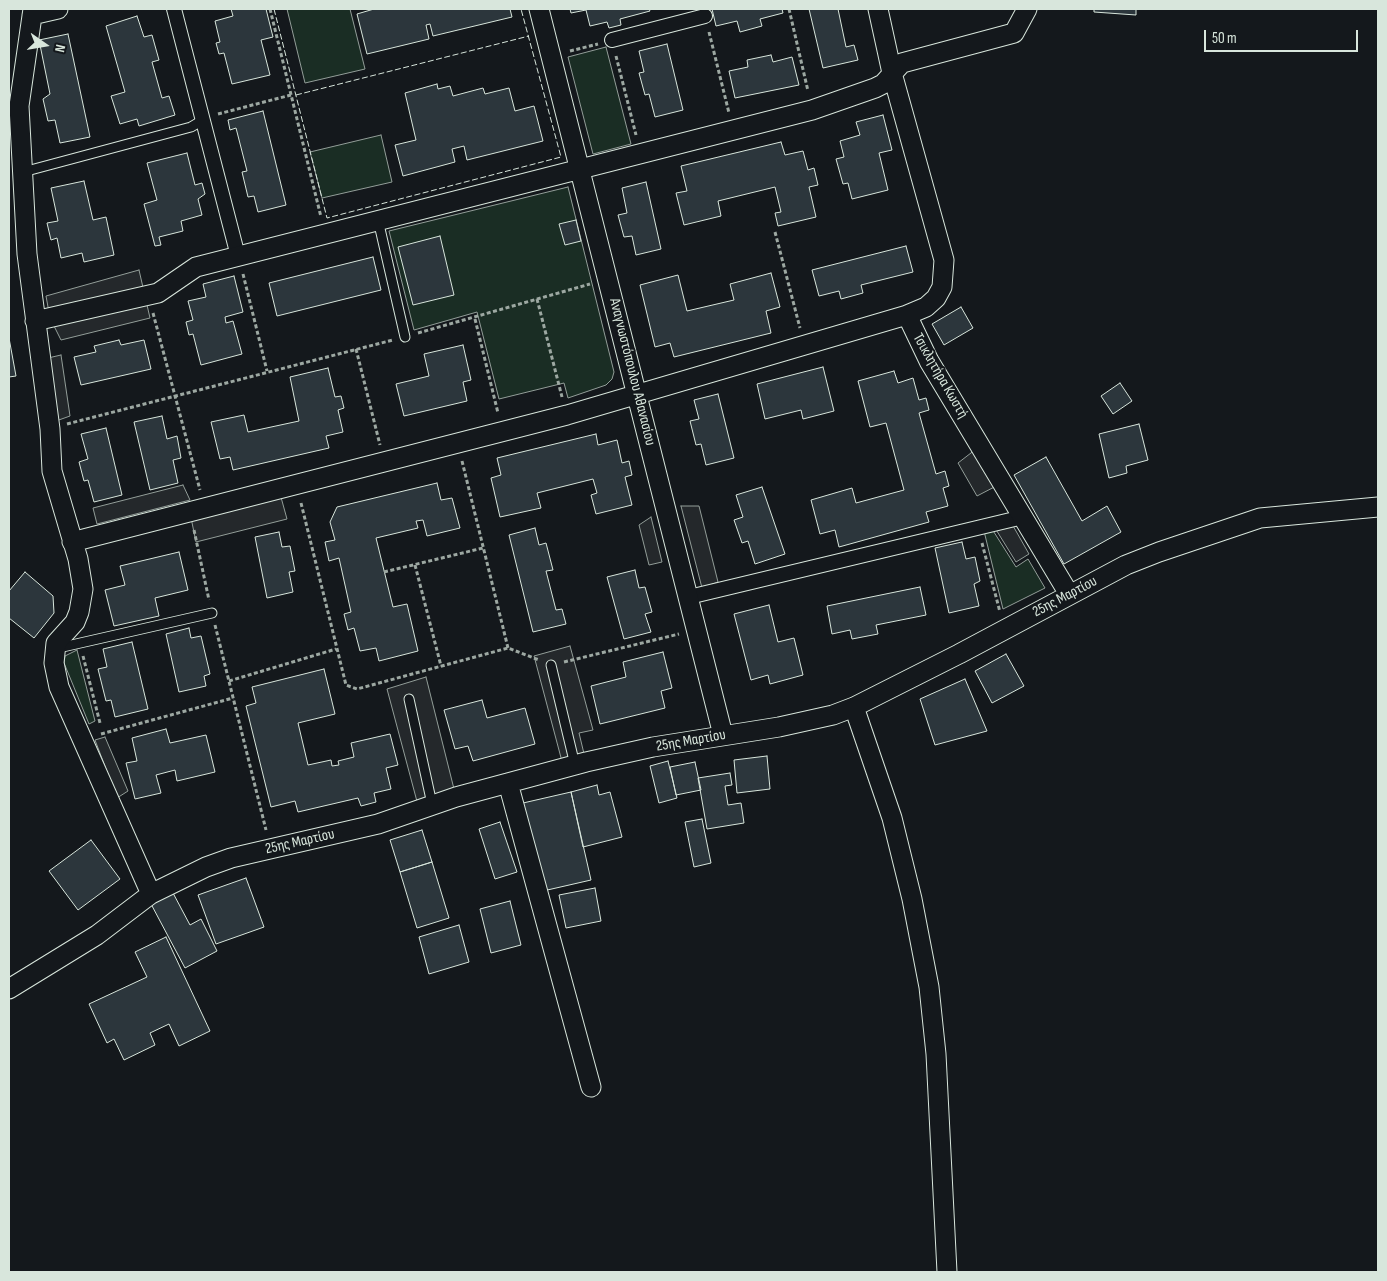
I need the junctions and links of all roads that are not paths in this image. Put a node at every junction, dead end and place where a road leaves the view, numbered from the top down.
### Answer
1 (58, 9) edge
2 (174, 9) edge
3 (539, 9) edge
4 (878, 9) edge
5 (1027, 9) edge
6 (32, 12) edge
7 (705, 16) road end
8 (612, 40) road end
9 (892, 73) junction
10 (203, 120) junction
11 (581, 170) junction
12 (23, 172) junction
13 (378, 220) junction
14 (238, 256) junction
15 (907, 314) junction
16 (35, 321) junction
17 (406, 337) road end
18 (637, 395) junction
19 (1378, 507) edge
20 (1023, 517) junction
21 (72, 542) junction
22 (1069, 594) junction
23 (689, 597) junction
24 (212, 612) road end
25 (54, 650) junction
26 (551, 665) road end
27 (409, 699) dead end
28 (854, 707) junction
29 (723, 735) junction
30 (575, 765) junction
31 (508, 783) junction
32 (432, 804) junction
33 (151, 894) junction
34 (9, 989) edge
35 (590, 1087) dead end
36 (947, 1272) edge

1 - 6 street
2 - 10 street
3 - 11 street, Αναγνωστόπουλου Αθανασίου
4 - 9 street, Τσικλητήρα Κωστή
5 - 9 street
6 - 12 street
7 - 8 street
9 - 11 street
9 - 15 street, Τσικλητήρα Κωστή
10 - 12 lane
10 - 14 street
11 - 13 street
11 - 18 street, Αναγνωστόπουλου Αθανασίου
12 - 16 street
13 - 14 street
13 - 17 lane
14 - 16 street
15 - 18 street
15 - 20 street, Τσικλητήρα Κωστή
16 - 21 street
18 - 21 street
18 - 23 street, Αναγνωστόπουλου Αθανασίου
19 - 22 street, 25ης Μαρτίου
20 - 22 street, Τσικλητήρα Κωστή
20 - 23 street
21 - 25 street
22 - 28 street, 25ης Μαρτίου
23 - 29 street, Αναγνωστόπουλου Αθανασίου
24 - 25 lane
25 - 33 street
26 - 30 lane
27 - 32 lane
28 - 29 street, 25ης Μαρτίου
28 - 36 street
29 - 30 street, 25ης Μαρτίου
30 - 31 street, 25ης Μαρτίου
31 - 32 street, 25ης Μαρτίου
31 - 35 street
32 - 33 street, 25ης Μαρτίου
33 - 34 street, 25ης Μαρτίου

